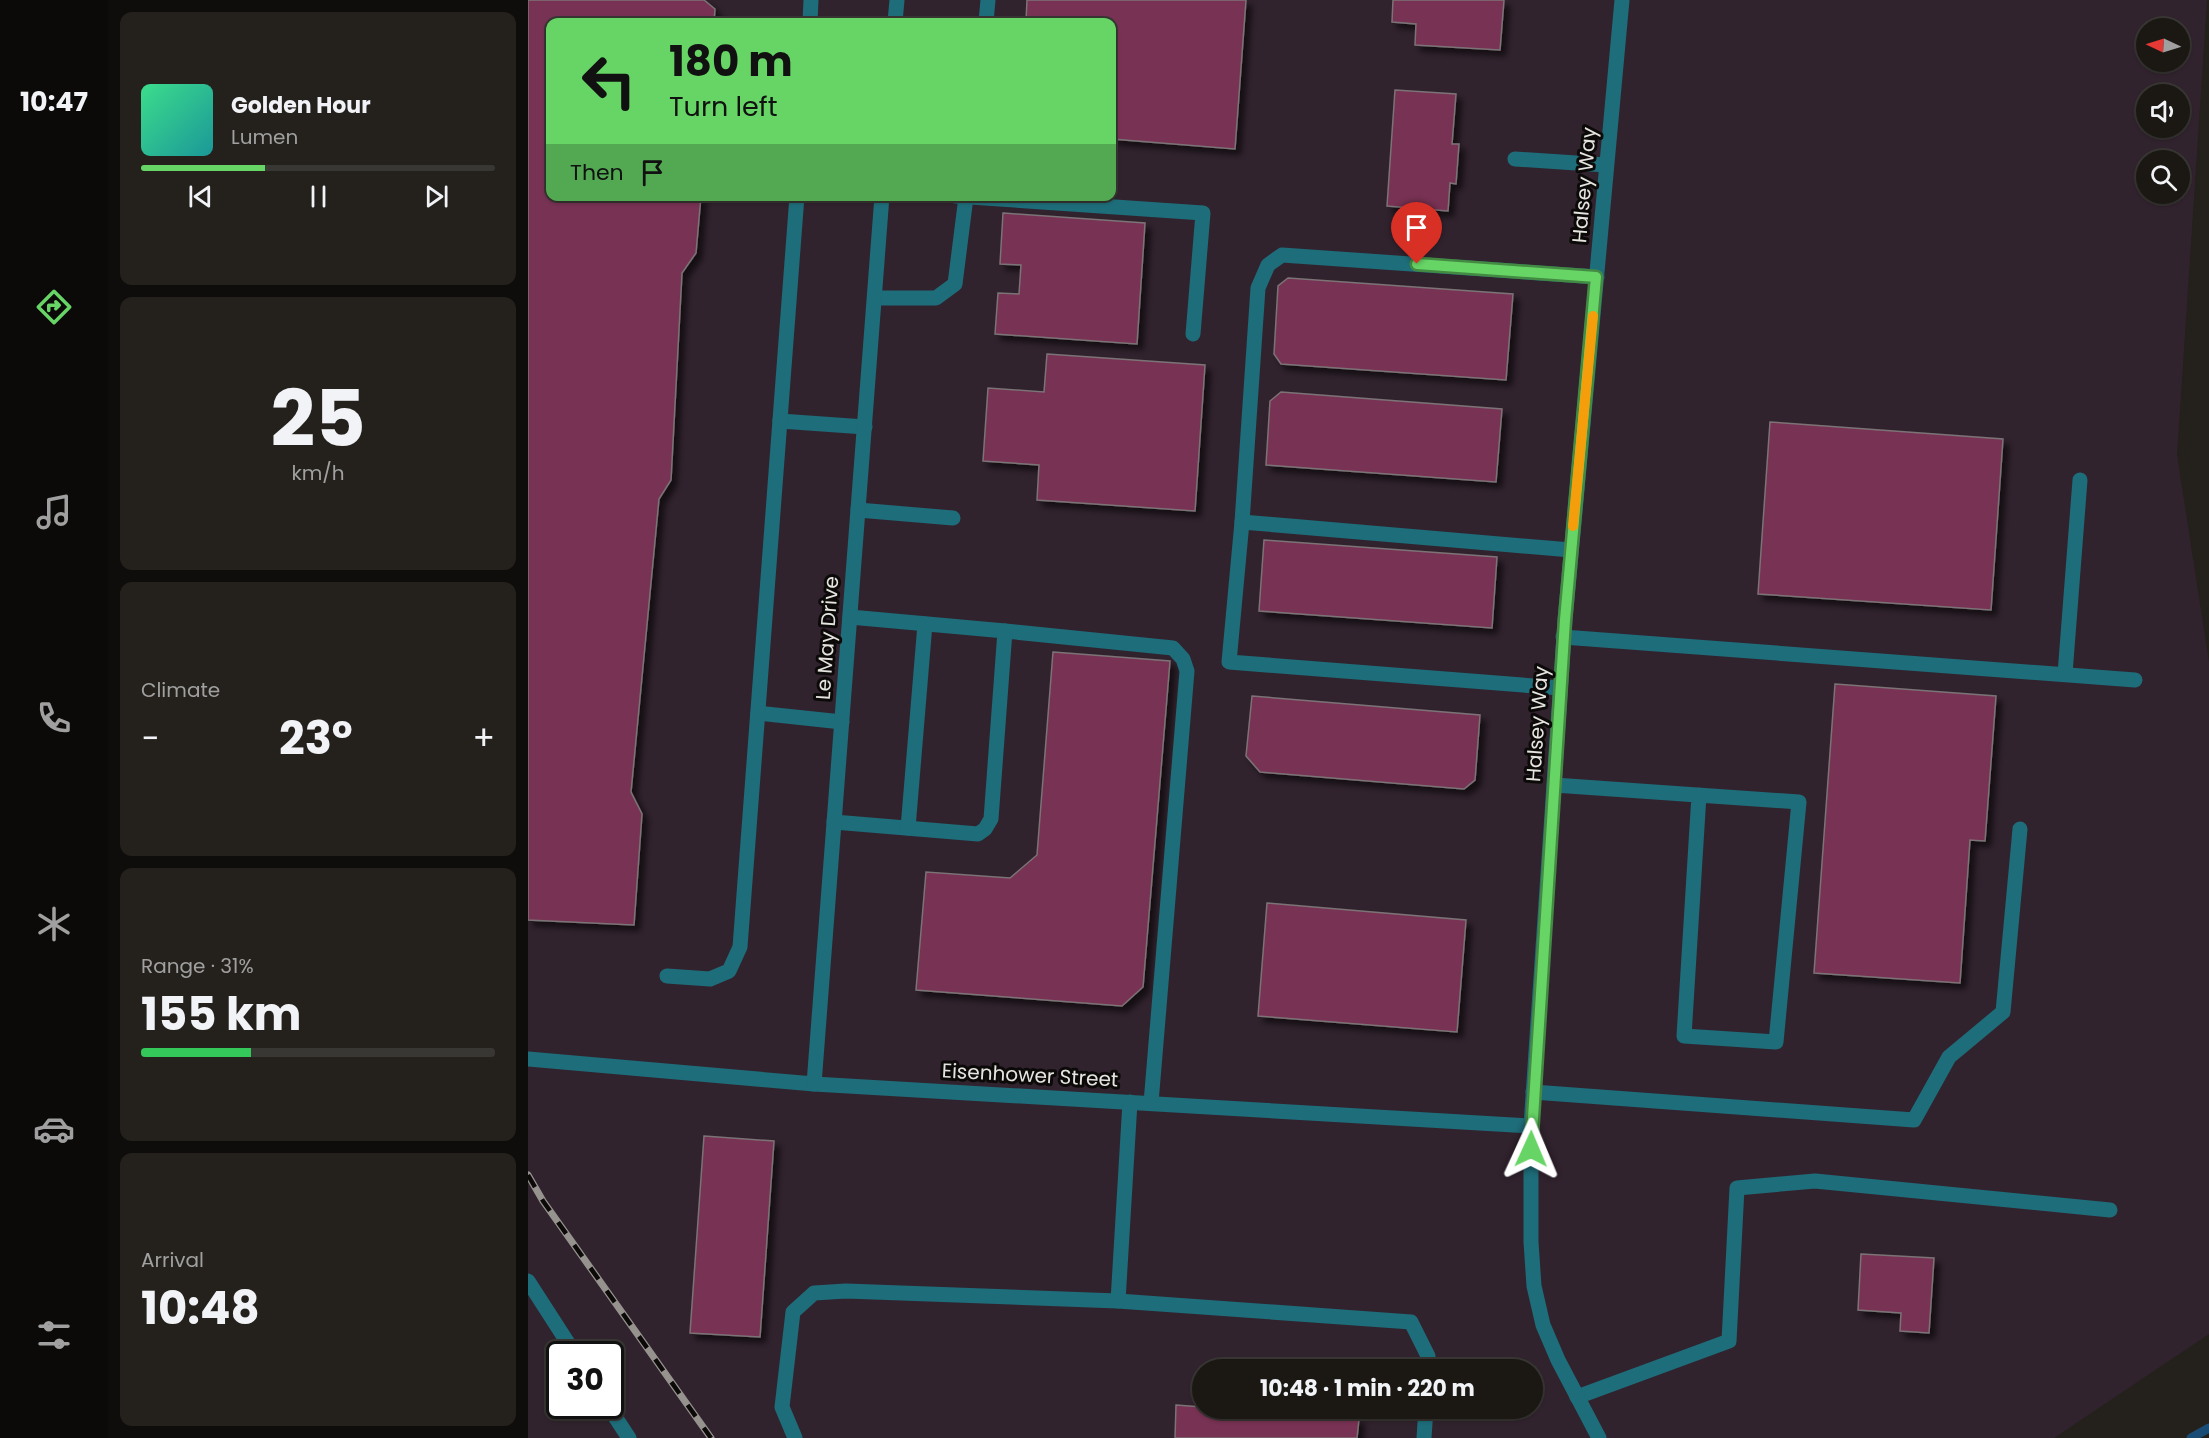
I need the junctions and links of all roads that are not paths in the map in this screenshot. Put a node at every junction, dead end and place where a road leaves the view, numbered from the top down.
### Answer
1 (812, 0) edge
2 (897, 0) edge
3 (988, 0) edge
4 (1622, 0) edge
5 (810, 18) edge
6 (896, 18) edge
7 (986, 18) edge
8 (1515, 159) dead end
9 (1606, 165) junction
10 (797, 201) edge
11 (882, 201) edge
12 (965, 201) edge
13 (1025, 201) edge
14 (1596, 277) junction
15 (875, 298) junction
16 (1193, 334) dead end
17 (780, 421) junction
18 (865, 427) junction
19 (2080, 480) dead end
20 (858, 510) junction
21 (953, 518) dead end
22 (1242, 522) junction
23 (1571, 550) junction
24 (850, 617) junction
25 (926, 624) junction
26 (1005, 631) junction
27 (1563, 637) junction
28 (2065, 674) junction
29 (2135, 680) dead end
30 (1560, 688) junction
31 (758, 713) junction
32 (842, 722) junction
33 (1554, 785) junction
34 (1699, 795) junction
35 (834, 822) junction
36 (908, 828) junction
37 (2020, 829) dead end
38 (667, 976) dead end
39 (528, 1059) edge
40 (814, 1084) junction
41 (1533, 1092) junction
42 (1130, 1102) junction
43 (1151, 1103) junction
44 (1531, 1126) junction
45 (2110, 1210) dead end
46 (528, 1281) edge
47 (1118, 1301) junction
48 (567, 1341) edge
49 (1428, 1359) edge
50 (1576, 1397) junction
51 (617, 1419) edge
52 (1425, 1419) edge
53 (629, 1438) edge
54 (795, 1438) edge
55 (1424, 1438) edge
56 (1599, 1438) edge

1 - 5 street
2 - 6 street
3 - 7 street
4 - 9 street, Halsey Way
8 - 9 street
9 - 14 street, Halsey Way
10 - 17 street
11 - 15 street, Le May Drive
12 - 15 street
13 - 16 street
14 - 22 street
14 - 23 street, Halsey Way
15 - 18 street, Le May Drive
17 - 18 street
17 - 31 street
18 - 20 street, Le May Drive
19 - 28 street
20 - 21 street
20 - 24 street, Le May Drive
22 - 23 street
22 - 30 street
23 - 27 street, Halsey Way
24 - 25 street
24 - 32 street, Le May Drive
25 - 26 street
25 - 36 street
26 - 36 street
26 - 43 street
27 - 28 street
27 - 30 street, Halsey Way
28 - 29 street
30 - 33 street, Halsey Way
31 - 32 street
31 - 38 street
32 - 35 street, Le May Drive
33 - 34 street
33 - 41 street, Halsey Way
34 - 34 street
35 - 36 street
35 - 40 street, Le May Drive
37 - 41 street
39 - 40 street, Eisenhower Street
40 - 42 street, Eisenhower Street
41 - 44 street, Halsey Way
42 - 43 street, Eisenhower Street
42 - 47 street
43 - 44 street, Eisenhower Street
44 - 50 street, Halsey Way
45 - 50 street
46 - 48 street
47 - 49 street
47 - 54 street
50 - 56 street, Halsey Way
51 - 53 street
52 - 55 street

